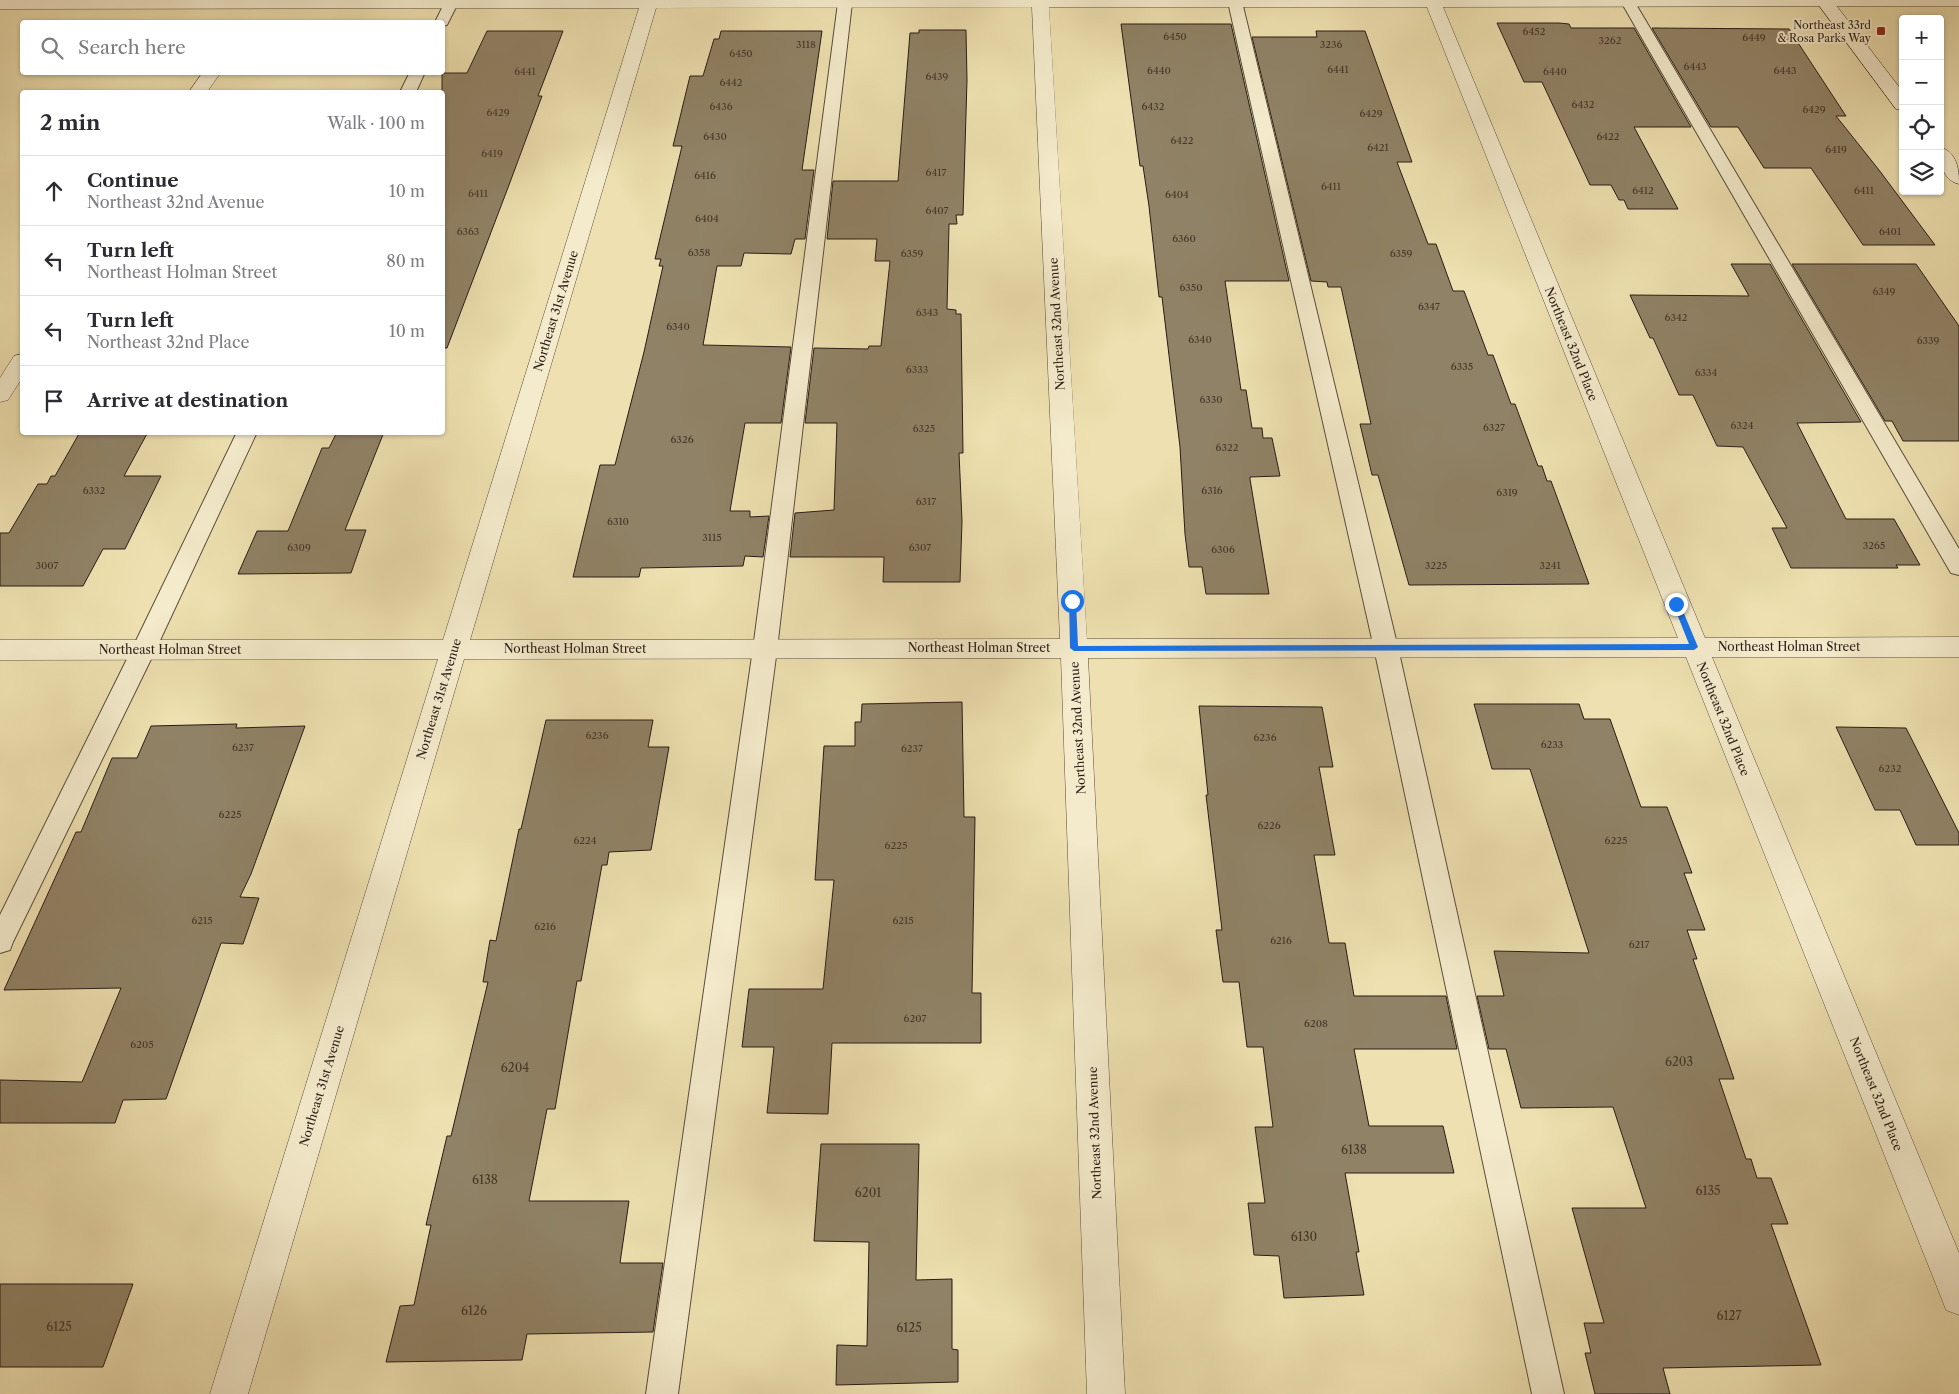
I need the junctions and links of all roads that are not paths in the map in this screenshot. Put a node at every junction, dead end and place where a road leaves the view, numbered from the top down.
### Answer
1 (647, 1) edge
2 (1824, 1) edge
3 (1959, 1) edge
4 (1040, 2) junction
5 (1235, 2) junction
6 (1433, 2) junction
7 (1626, 2) junction
8 (257, 3) junction
9 (451, 3) junction
10 (845, 3) junction
11 (0, 4) edge
12 (245, 20) edge
13 (443, 20) edge
14 (210, 75) edge
15 (416, 75) edge
16 (199, 90) edge
17 (409, 90) edge
18 (1899, 100) edge
19 (1944, 158) edge
20 (1959, 178) edge
21 (20, 364) edge
22 (0, 396) edge
23 (246, 435) edge
24 (1959, 568) edge
25 (1694, 647) junction
26 (1959, 647) edge
27 (1074, 648) junction
28 (1386, 648) junction
29 (765, 649) junction
30 (0, 650) edge
31 (144, 650) junction
32 (454, 650) junction
33 (0, 942) edge
34 (1959, 1297) edge
35 (229, 1394) edge
36 (662, 1394) edge
37 (1106, 1394) edge
38 (1548, 1394) edge

1 - 9 street
1 - 10 street
1 - 32 street, Northeast 31st Avenue
2 - 3 street
2 - 7 street
2 - 18 street
4 - 5 street
4 - 10 street
4 - 27 street, Northeast 32nd Avenue
5 - 6 street
5 - 28 lane
6 - 7 street
6 - 25 street, Northeast 32nd Place
7 - 24 lane
8 - 9 street
8 - 11 street
8 - 12 street
9 - 13 lane
10 - 29 lane
14 - 16 street
15 - 17 lane
19 - 20 street
21 - 22 street
23 - 31 lane
25 - 26 street, Northeast Holman Street
25 - 28 street, Northeast Holman Street
25 - 34 street, Northeast 32nd Place
27 - 28 street, Northeast Holman Street
27 - 29 street, Northeast Holman Street
27 - 37 street, Northeast 32nd Avenue
28 - 38 lane
29 - 32 street, Northeast Holman Street
29 - 36 lane
30 - 31 street, Northeast Holman Street
31 - 32 street, Northeast Holman Street
31 - 33 lane
32 - 35 street, Northeast 31st Avenue

